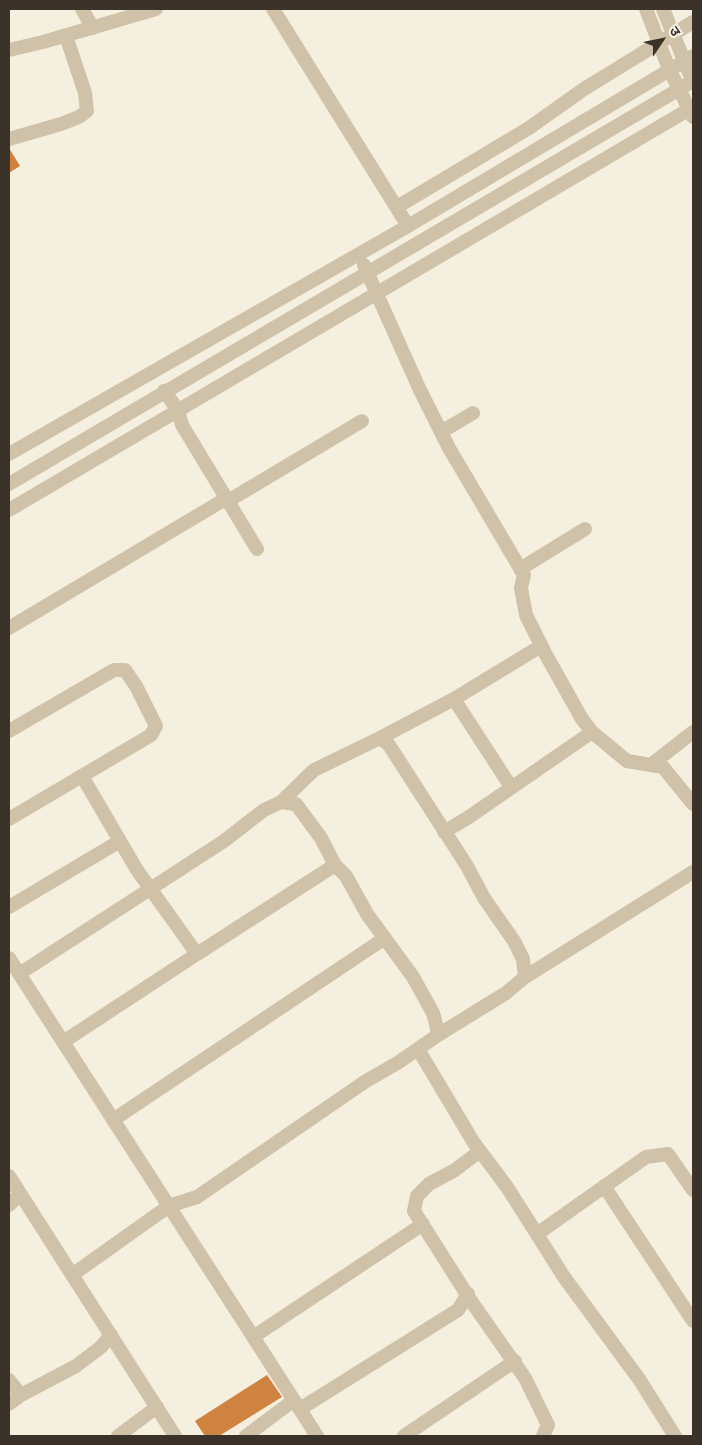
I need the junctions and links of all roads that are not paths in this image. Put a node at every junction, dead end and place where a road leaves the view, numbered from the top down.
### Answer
1 (82, 9) edge
2 (156, 9) edge
3 (273, 9) edge
4 (646, 9) edge
5 (663, 9) edge
6 (693, 22) edge
7 (93, 28) junction
8 (673, 33) junction
9 (66, 36) junction
10 (660, 41) junction
11 (9, 50) edge
12 (690, 58) edge
13 (669, 69) junction
14 (693, 81) edge
15 (681, 89) junction
16 (692, 111) edge
17 (9, 139) edge
18 (397, 207) junction
19 (408, 226) junction
20 (358, 254) junction
21 (368, 272) junction
22 (378, 291) junction
23 (164, 391) junction
24 (178, 410) junction
25 (473, 413) dead end
26 (362, 421) dead end
27 (441, 432) junction
28 (9, 454) edge
29 (9, 484) edge
30 (227, 500) junction
31 (9, 510) edge
32 (585, 529) dead end
33 (257, 549) dead end
34 (520, 569) junction
35 (9, 628) edge
36 (541, 646) junction
37 (454, 699) junction
38 (9, 730) edge
39 (592, 732) junction
40 (693, 732) edge
41 (380, 738) junction
42 (652, 764) junction
43 (82, 776) junction
44 (511, 786) junction
45 (281, 802) junction
46 (693, 804) edge
47 (9, 819) edge
48 (444, 832) junction
49 (120, 841) junction
50 (335, 865) junction
51 (693, 872) edge
52 (150, 888) junction
53 (9, 907) edge
54 (385, 938) junction
55 (197, 954) junction
56 (9, 958) edge
57 (19, 974) junction
58 (525, 977) junction
59 (438, 1035) junction
60 (63, 1042) junction
61 (418, 1048) junction
62 (113, 1120) junction
63 (480, 1151) junction
64 (9, 1176) edge
65 (604, 1186) junction
66 (693, 1190) edge
67 (20, 1194) junction
68 (9, 1205) edge
69 (168, 1206) junction
70 (423, 1224) junction
71 (537, 1234) junction
72 (72, 1275) junction
73 (468, 1294) junction
74 (693, 1321) edge
75 (111, 1335) junction
76 (253, 1337) junction
77 (515, 1361) junction
78 (9, 1380) edge
79 (21, 1394) junction
80 (9, 1404) edge
81 (297, 1405) junction
82 (157, 1407) junction
83 (118, 1436) edge
84 (175, 1436) edge
85 (246, 1436) edge
86 (317, 1436) edge
87 (404, 1436) edge
88 (543, 1436) edge
89 (675, 1436) edge

1 - 7 street
2 - 7 street
3 - 18 street
4 - 10 street
5 - 8 street
6 - 8 street
7 - 9 street
8 - 10 street
8 - 12 street
9 - 11 street
9 - 17 street
10 - 13 street
10 - 18 street
12 - 13 street
12 - 14 street
13 - 15 street
13 - 19 street
14 - 15 street
15 - 16 street
15 - 21 street
16 - 22 street
18 - 19 street
19 - 20 street
20 - 21 street
20 - 28 street
21 - 22 street
21 - 23 street
22 - 24 street
22 - 27 street
23 - 24 street
23 - 29 street
24 - 30 street
24 - 31 street
25 - 27 street
26 - 30 street
27 - 34 street
30 - 33 street
30 - 35 street
32 - 34 street
34 - 36 street
36 - 37 street
36 - 39 street
37 - 41 street
37 - 44 street
38 - 43 street
39 - 42 street
39 - 44 street
40 - 42 street
41 - 45 street
41 - 48 street
42 - 46 street
43 - 47 street
43 - 49 street
44 - 48 street
45 - 50 street
45 - 52 street
48 - 58 street
49 - 52 street
49 - 53 street
50 - 54 street
50 - 55 street
51 - 58 street
52 - 55 street
52 - 57 street
54 - 59 street
54 - 62 street
55 - 60 street
56 - 57 street
57 - 60 street
58 - 59 street
59 - 61 street
60 - 62 street
61 - 63 street
61 - 69 street
62 - 69 street
63 - 70 street
63 - 71 street
64 - 67 street
65 - 66 street
65 - 71 street
65 - 74 street
67 - 68 street
67 - 72 street
69 - 72 street
69 - 76 street
70 - 73 street
70 - 76 street
71 - 89 street
72 - 75 street
73 - 77 street
73 - 81 street
75 - 79 street
75 - 82 street
76 - 81 street
77 - 87 street
77 - 88 street
78 - 79 street
79 - 80 street
81 - 85 street
81 - 86 street
82 - 83 street
82 - 84 street

